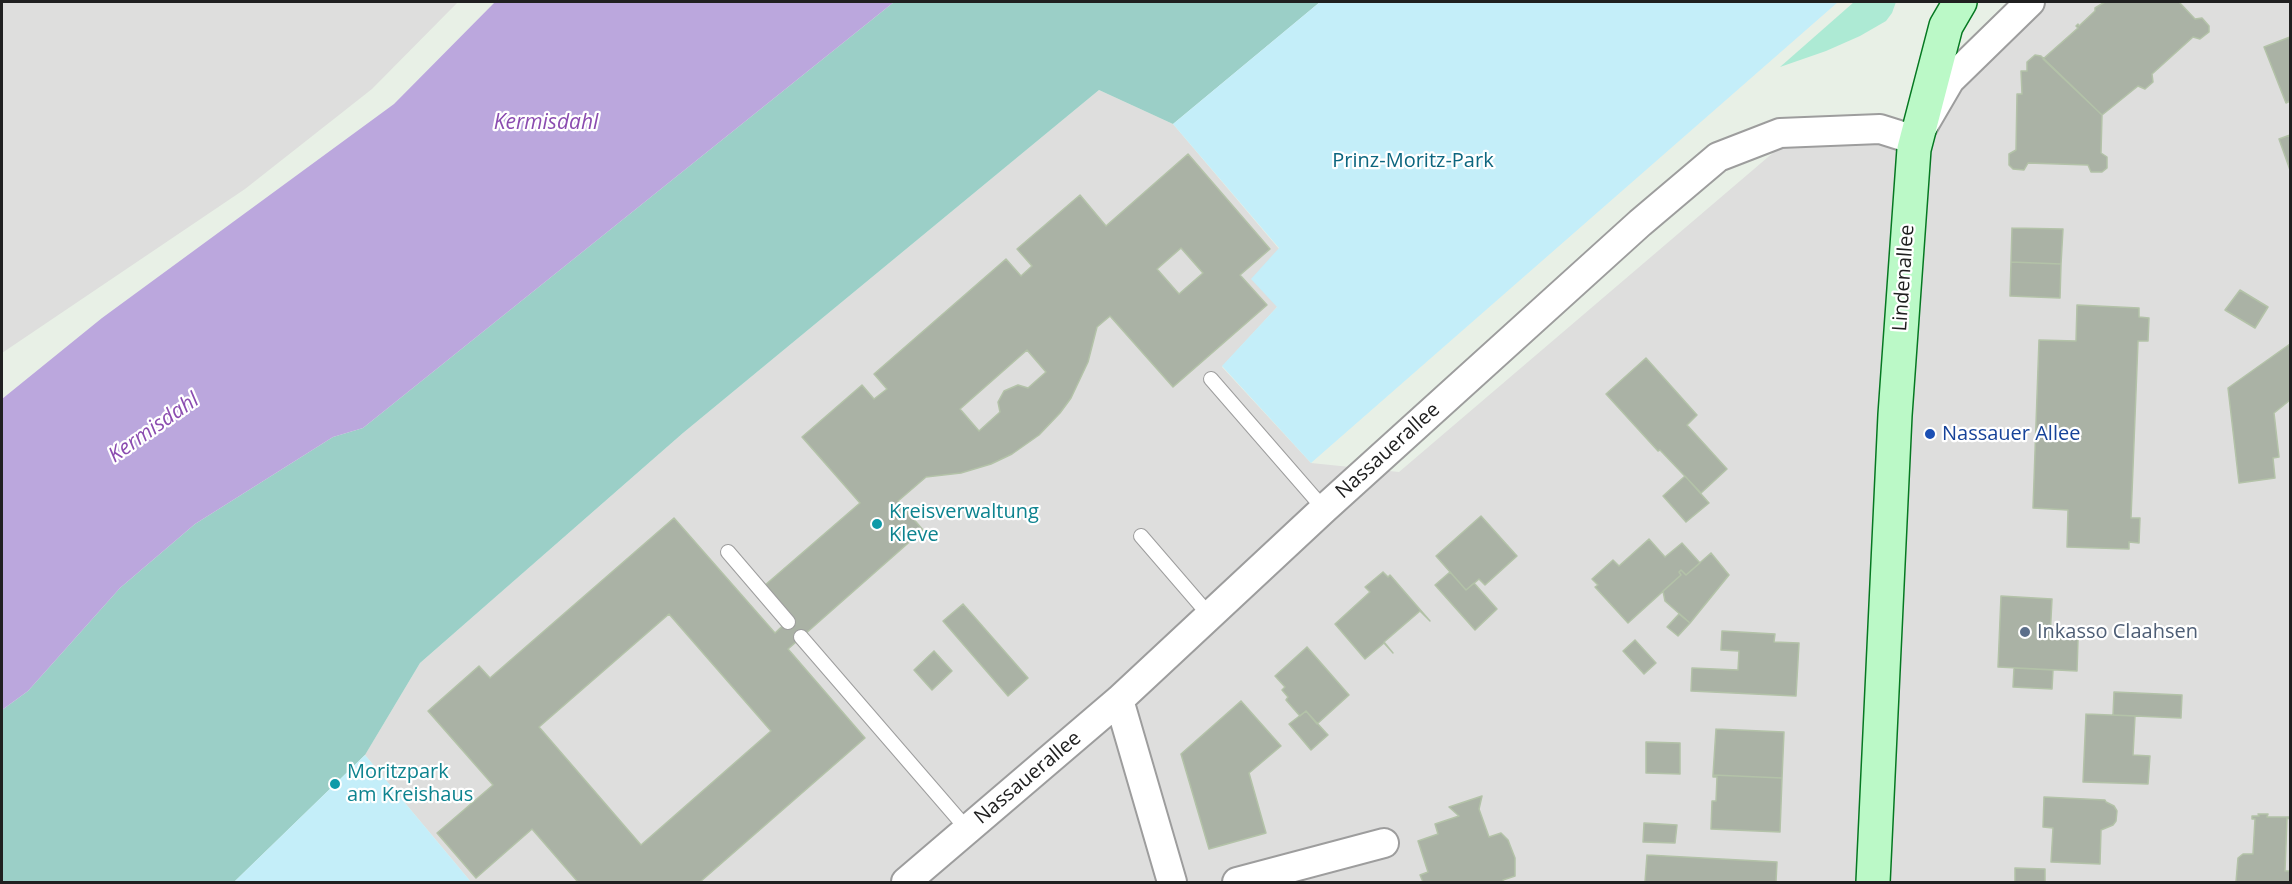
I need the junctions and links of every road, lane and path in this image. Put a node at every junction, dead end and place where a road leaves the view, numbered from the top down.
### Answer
1 (1960, 2) edge
2 (2030, 2) edge
3 (1916, 140) junction
4 (1211, 379) dead end
5 (1324, 509) junction
6 (1142, 536) dead end
7 (728, 552) dead end
8 (1210, 616) junction
9 (788, 622) dead end
10 (801, 637) dead end
11 (1119, 700) junction
12 (967, 829) junction
13 (1384, 843) dead end
14 (906, 882) edge
15 (1172, 882) edge
16 (1238, 882) edge
17 (1873, 882) edge

1 - 3 main road
2 - 3 street
3 - 5 street, Nassauerallee
3 - 17 main road, Lindenallee
4 - 5 lane
5 - 8 street, Nassauerallee
6 - 8 lane
7 - 9 lane
8 - 11 street, Nassauerallee
10 - 12 lane
11 - 12 street, Nassauerallee
11 - 15 street
12 - 14 street, Nassauerallee
13 - 16 street

